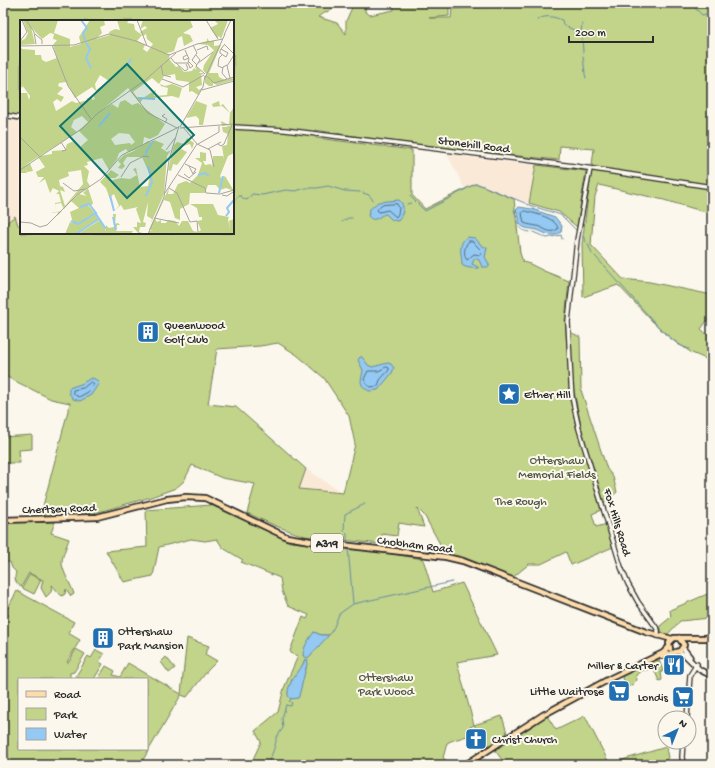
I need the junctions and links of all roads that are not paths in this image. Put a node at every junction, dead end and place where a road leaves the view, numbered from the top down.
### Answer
1 (3, 115) edge
2 (20, 118) edge
3 (234, 127) edge
4 (590, 169) junction
5 (712, 187) edge
6 (186, 497) joint
7 (3, 520) edge
8 (660, 636) junction
9 (679, 638) junction
10 (712, 638) edge
11 (672, 639) junction
12 (669, 645) junction
13 (680, 649) junction
14 (639, 664) junction
15 (697, 665) junction
16 (712, 676) edge
17 (688, 710) edge
18 (682, 750) edge
19 (465, 765) edge
20 (683, 765) edge

1 - 2 street
3 - 4 street, Stonehill Road
4 - 5 street, Stonehill Road
4 - 8 street, Fox Hills Road
6 - 7 main road, Chertsey Road / A319
6 - 8 main road, Chobham Road / A319
8 - 11 main road, Chobham Road / A319
8 - 12 main road, Chobham Road / A319
9 - 10 main road, Chobham Road
9 - 11 main road, Chobham Road
9 - 13 main road
10 - 13 main road
11 - 12 main road
12 - 13 main road, Chobham Road
12 - 14 main road
13 - 14 main road
13 - 15 main road
14 - 19 main road
15 - 16 main road
15 - 17 street
18 - 20 street

